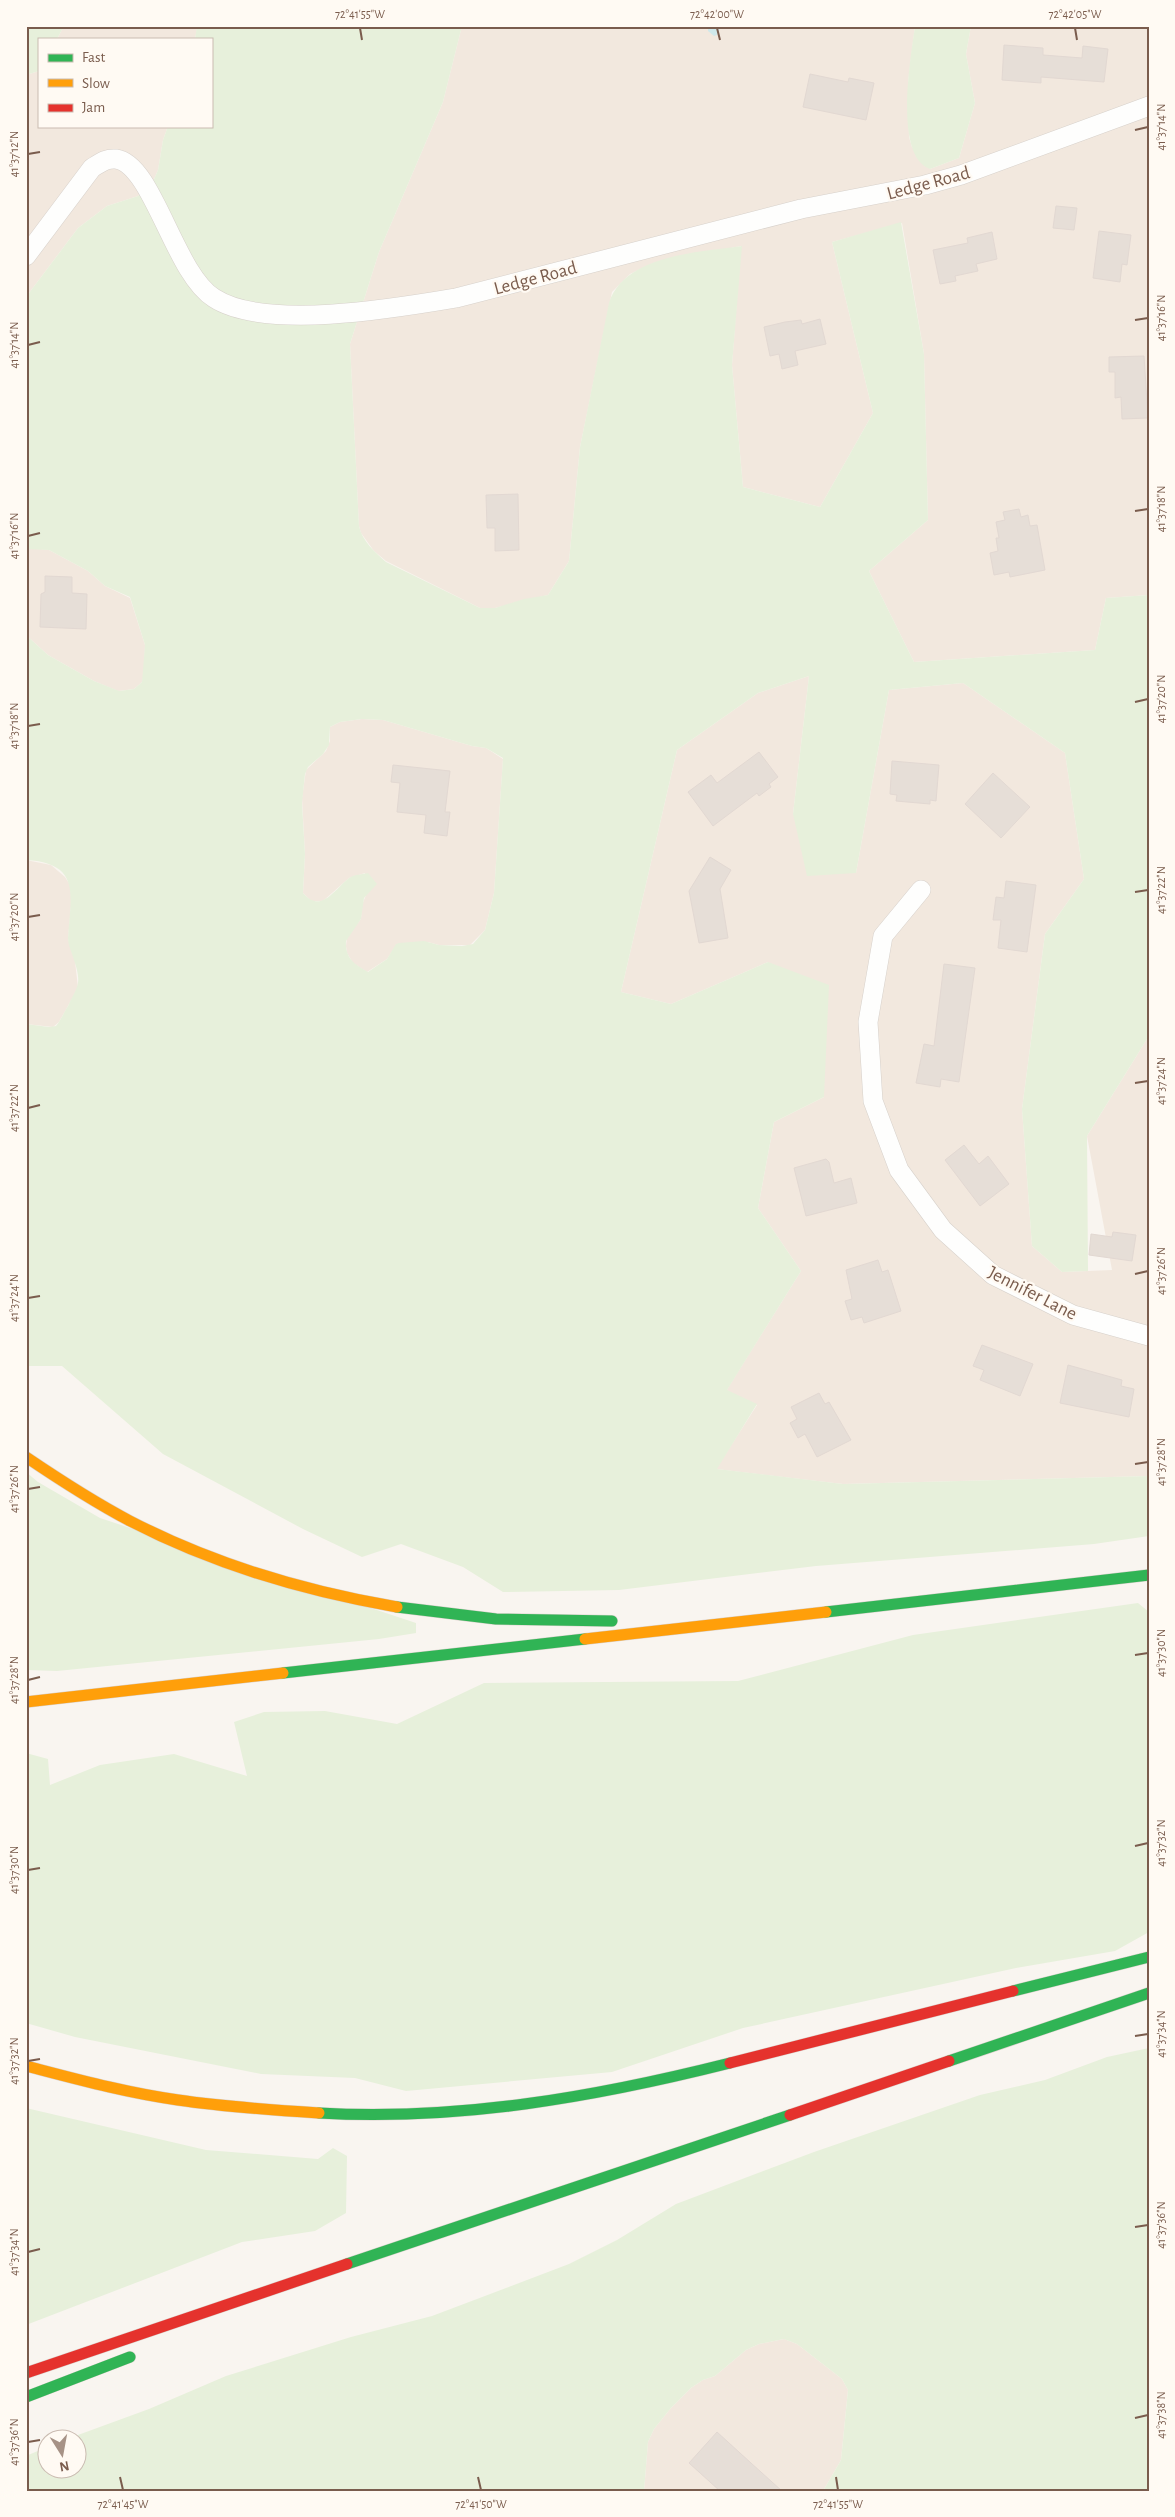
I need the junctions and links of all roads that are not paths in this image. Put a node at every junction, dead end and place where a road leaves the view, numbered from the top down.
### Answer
1 (1149, 106) edge
2 (26, 256) edge
3 (920, 890) dead end
4 (1149, 1336) edge
5 (26, 1457) edge
6 (1149, 1575) edge
7 (683, 1628) junction
8 (26, 1702) edge
9 (1149, 1957) edge
10 (1149, 1993) edge
11 (26, 2066) edge
12 (276, 2288) junction
13 (242, 2312) dead end
14 (144, 2352) dead end
15 (26, 2373) edge
16 (26, 2397) edge

1 - 2 street, Ledge Road
3 - 4 street, Jennifer Lane
5 - 7 highway
6 - 7 highway
7 - 8 highway
9 - 11 highway
10 - 12 highway
12 - 13 highway
12 - 15 highway
14 - 16 highway

